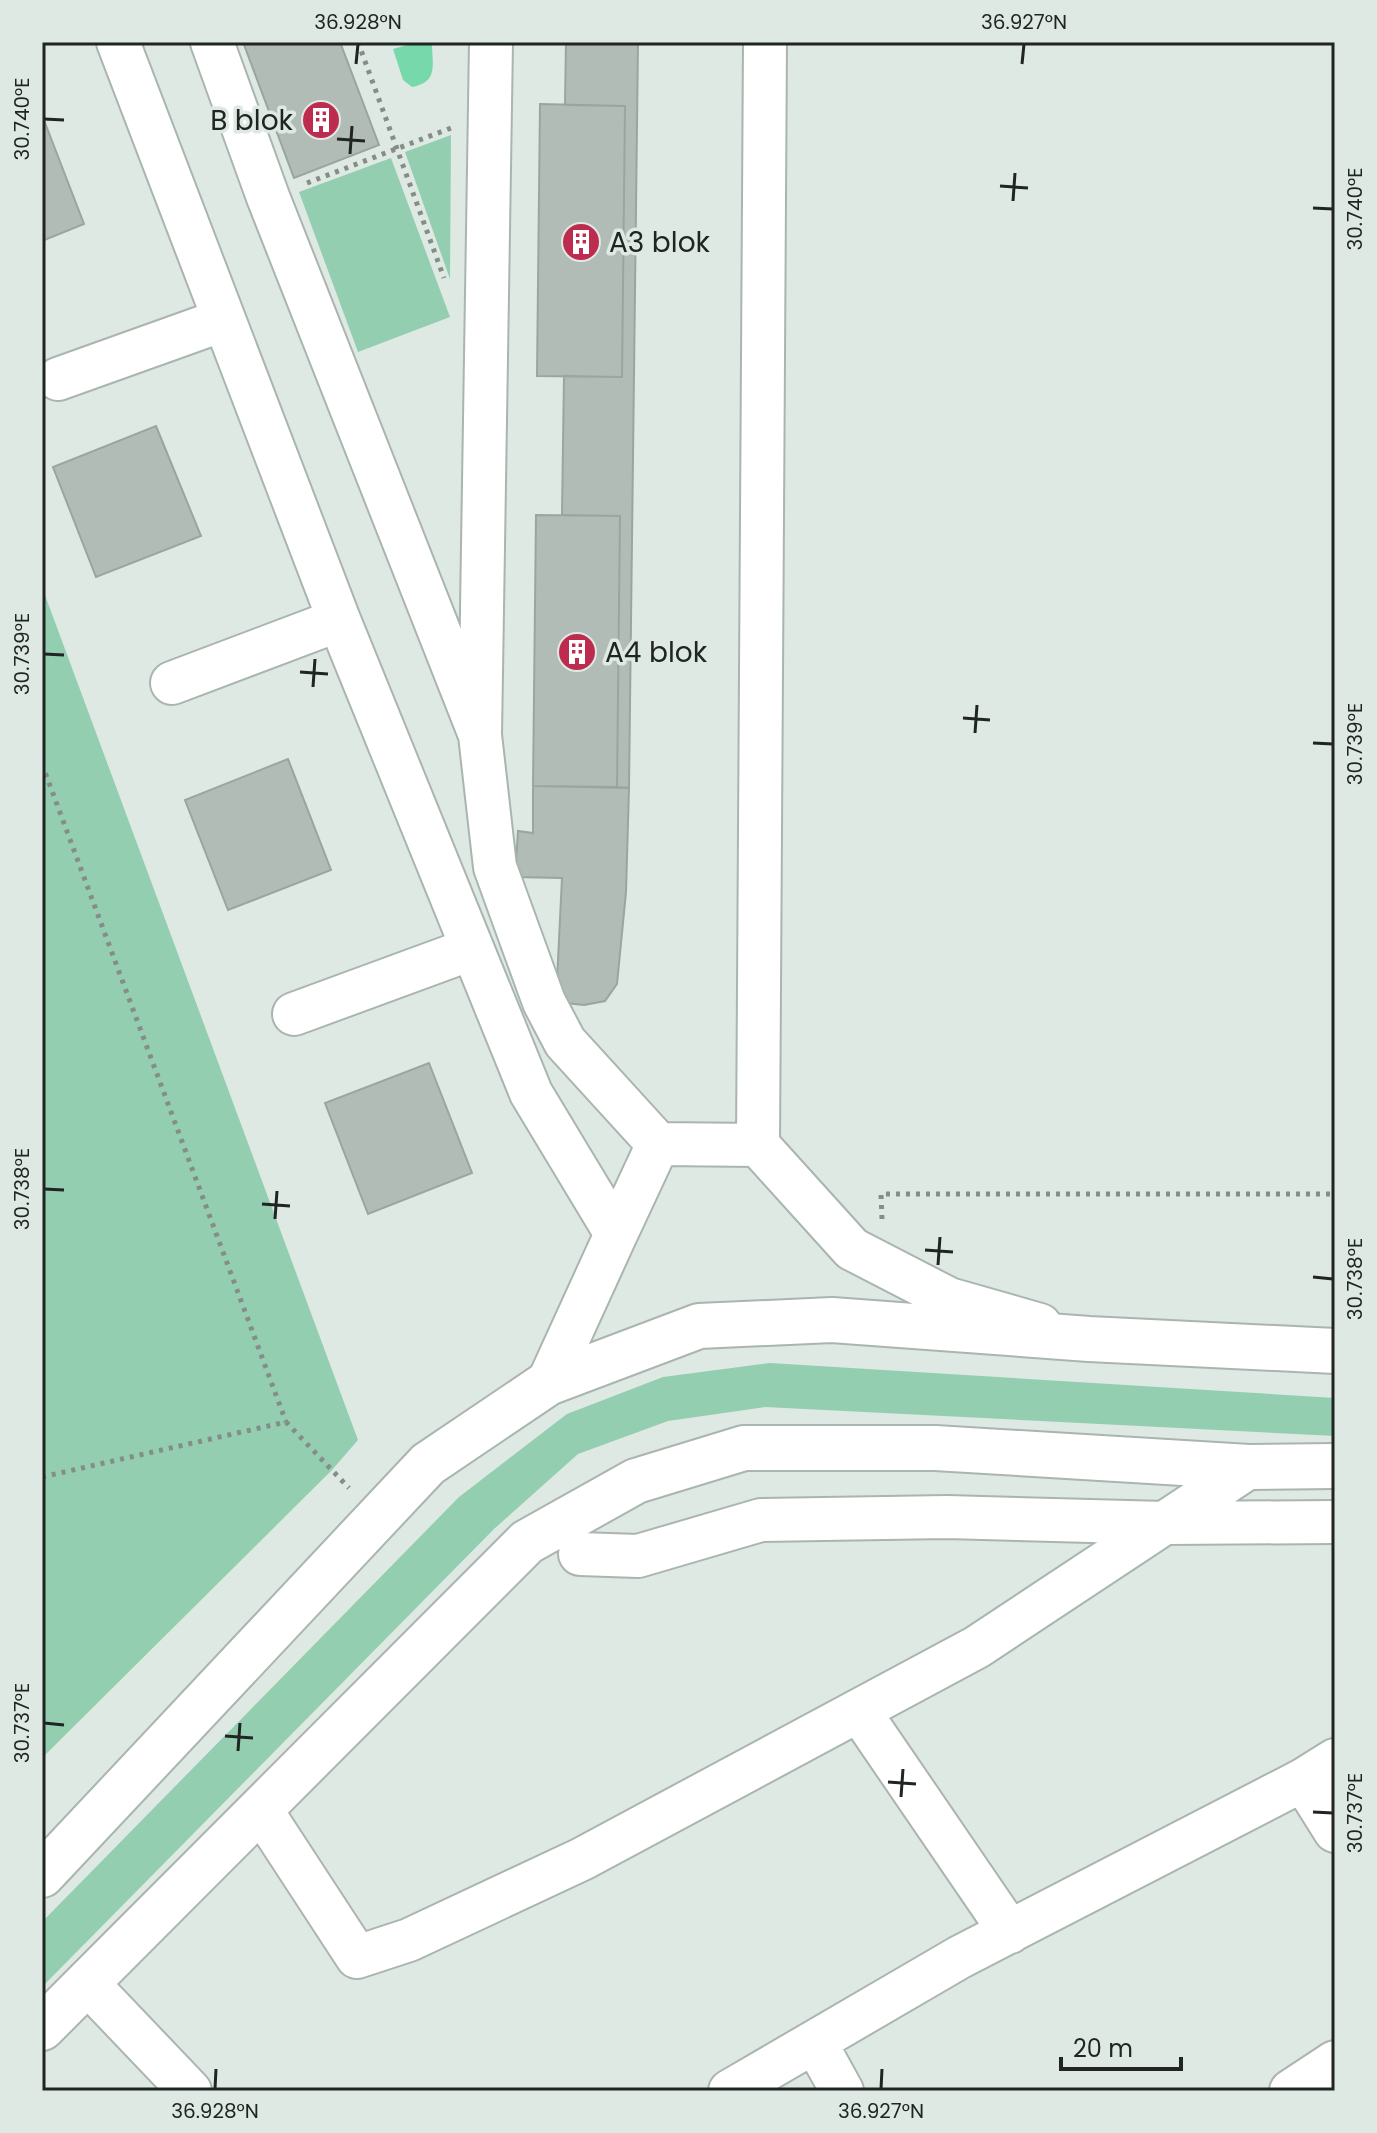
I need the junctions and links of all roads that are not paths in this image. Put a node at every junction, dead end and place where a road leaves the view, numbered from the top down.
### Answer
1 (118, 42) edge
2 (212, 42) edge
3 (491, 42) edge
4 (765, 42) edge
5 (223, 320) junction
6 (58, 379) dead end
7 (339, 620) junction
8 (172, 683) dead end
9 (480, 735) junction
10 (471, 949) junction
11 (294, 1014) dead end
12 (658, 1144) junction
13 (758, 1145) junction
14 (616, 1234) junction
15 (1089, 1339) junction
16 (1335, 1351) edge
17 (548, 1383) junction
18 (1335, 1466) edge
19 (1249, 1467) junction
20 (1335, 1522) edge
21 (1165, 1523) junction
22 (580, 1554) dead end
23 (859, 1711) junction
24 (1319, 1770) edge
25 (261, 1810) junction
26 (1335, 1831) edge
27 (42, 1875) edge
28 (1010, 1932) junction
29 (87, 1983) junction
30 (42, 2028) edge
31 (815, 2042) junction
32 (1335, 2062) edge
33 (190, 2091) edge
34 (730, 2091) edge
35 (842, 2091) edge
36 (1291, 2091) edge

1 - 5 street
2 - 9 street
3 - 9 street
4 - 13 street
5 - 6 street
5 - 7 street
7 - 8 street
7 - 10 street
9 - 12 street
10 - 11 street
10 - 14 street
12 - 13 street
12 - 14 street
13 - 15 street
14 - 17 street
15 - 16 main road
15 - 17 main road
17 - 27 main road
18 - 19 main road
19 - 21 street
19 - 25 main road
20 - 21 street
21 - 22 street
21 - 23 street
23 - 25 street
23 - 28 street
24 - 26 street
24 - 28 street
25 - 29 main road
28 - 31 street
29 - 30 main road
29 - 33 street
31 - 34 street
31 - 35 street
32 - 36 street

